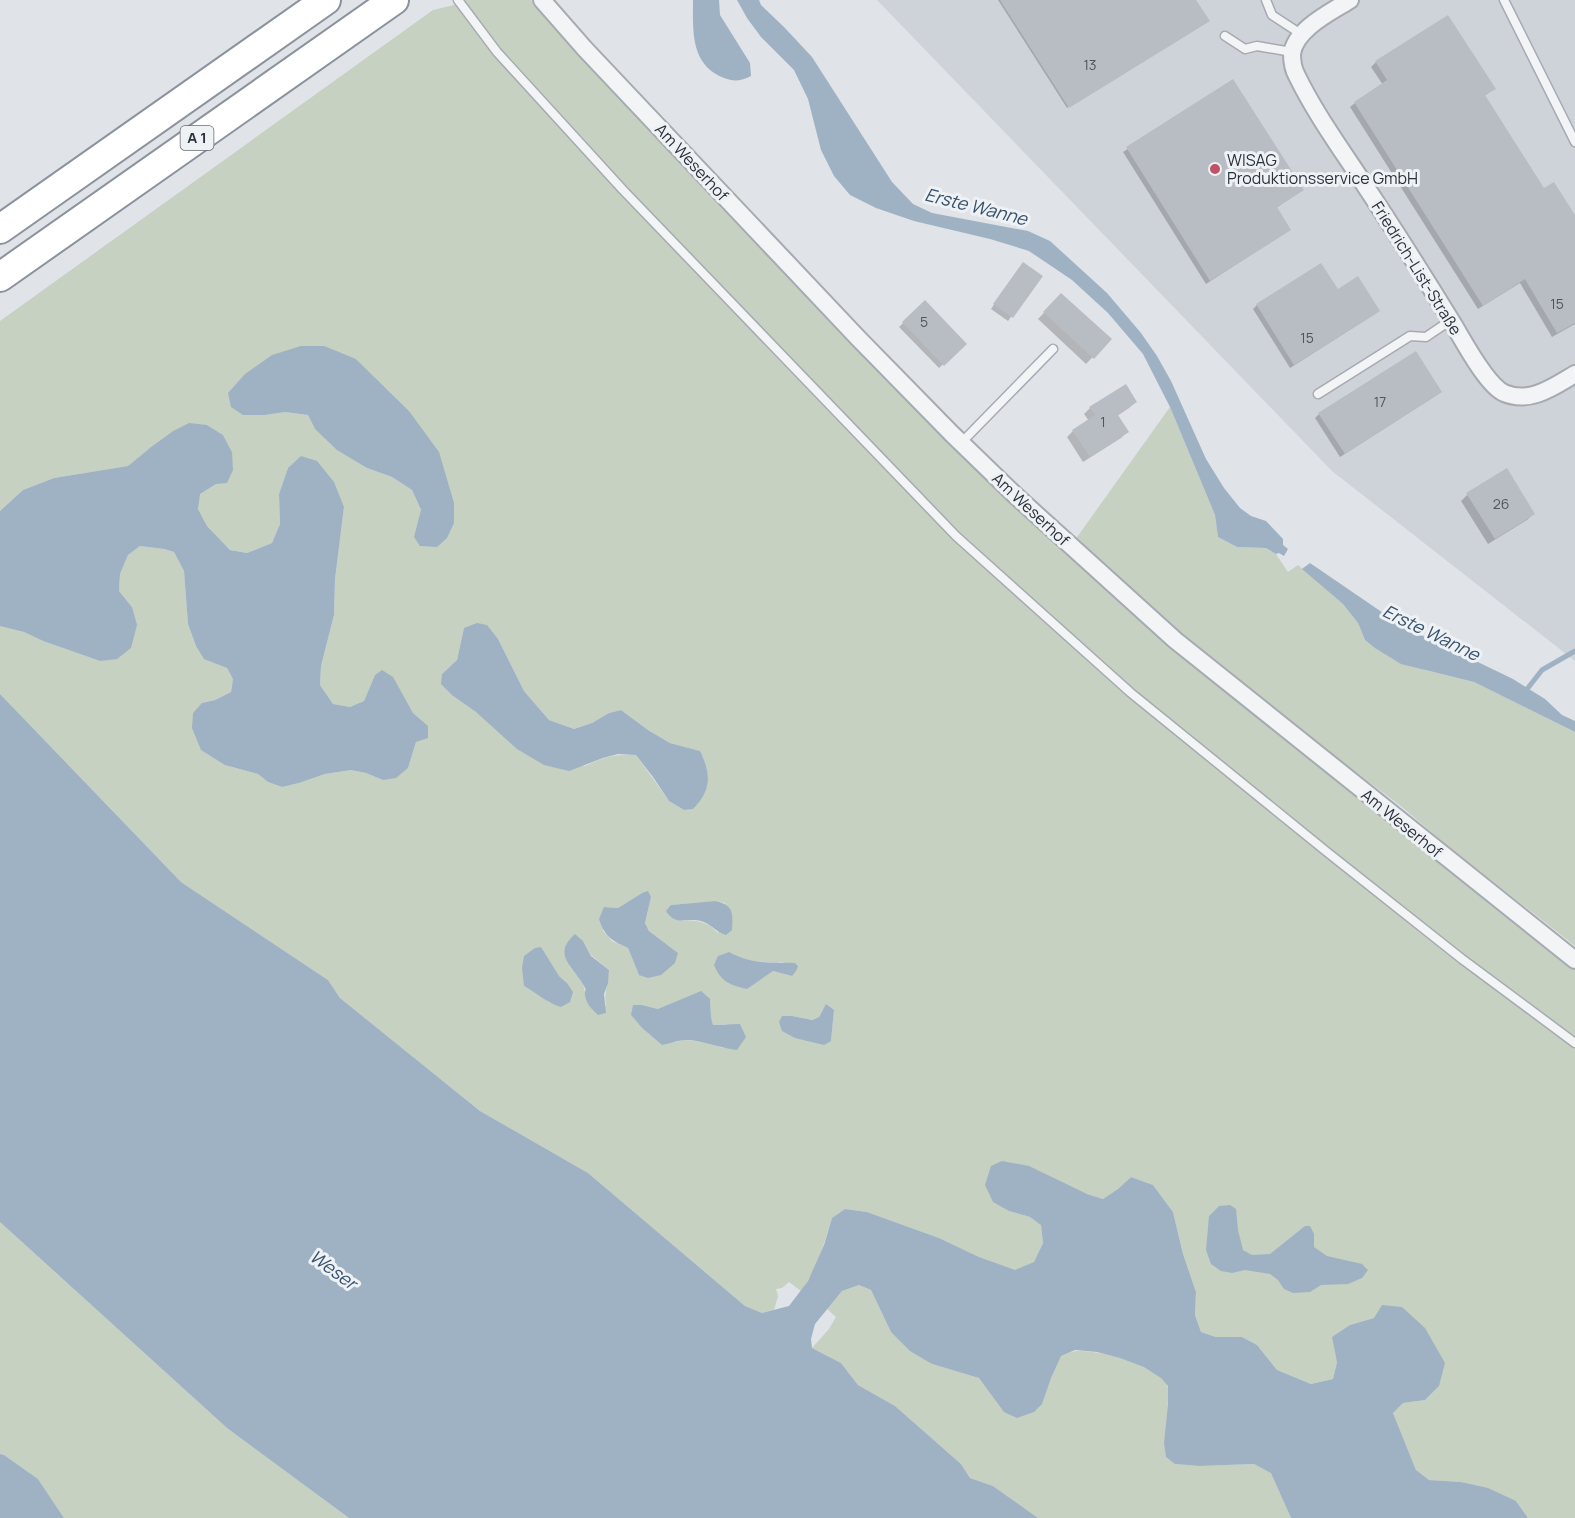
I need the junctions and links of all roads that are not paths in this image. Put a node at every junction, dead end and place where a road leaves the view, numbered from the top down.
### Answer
1 (326, 0) edge
2 (394, 0) edge
3 (458, 0) edge
4 (542, 0) edge
5 (1266, 0) edge
6 (1350, 0) edge
7 (1504, 0) edge
8 (1301, 34) junction
9 (1225, 36) dead end
10 (1292, 52) junction
11 (1575, 142) edge
12 (0, 229) edge
13 (0, 277) edge
14 (1450, 320) junction
15 (1053, 349) dead end
16 (1575, 374) edge
17 (1318, 394) dead end
18 (961, 443) junction
19 (1575, 960) edge
20 (1575, 1043) edge

1 - 12 highway, A 1
2 - 13 highway, A 1
3 - 20 lane
4 - 18 street, Am Weserhof
5 - 8 lane
6 - 8 street
7 - 11 lane
8 - 10 street
9 - 10 lane
10 - 14 street, Friedrich-List-Straße
14 - 16 street, Friedrich-List-Straße
14 - 17 lane
15 - 18 lane
18 - 19 street, Am Weserhof

